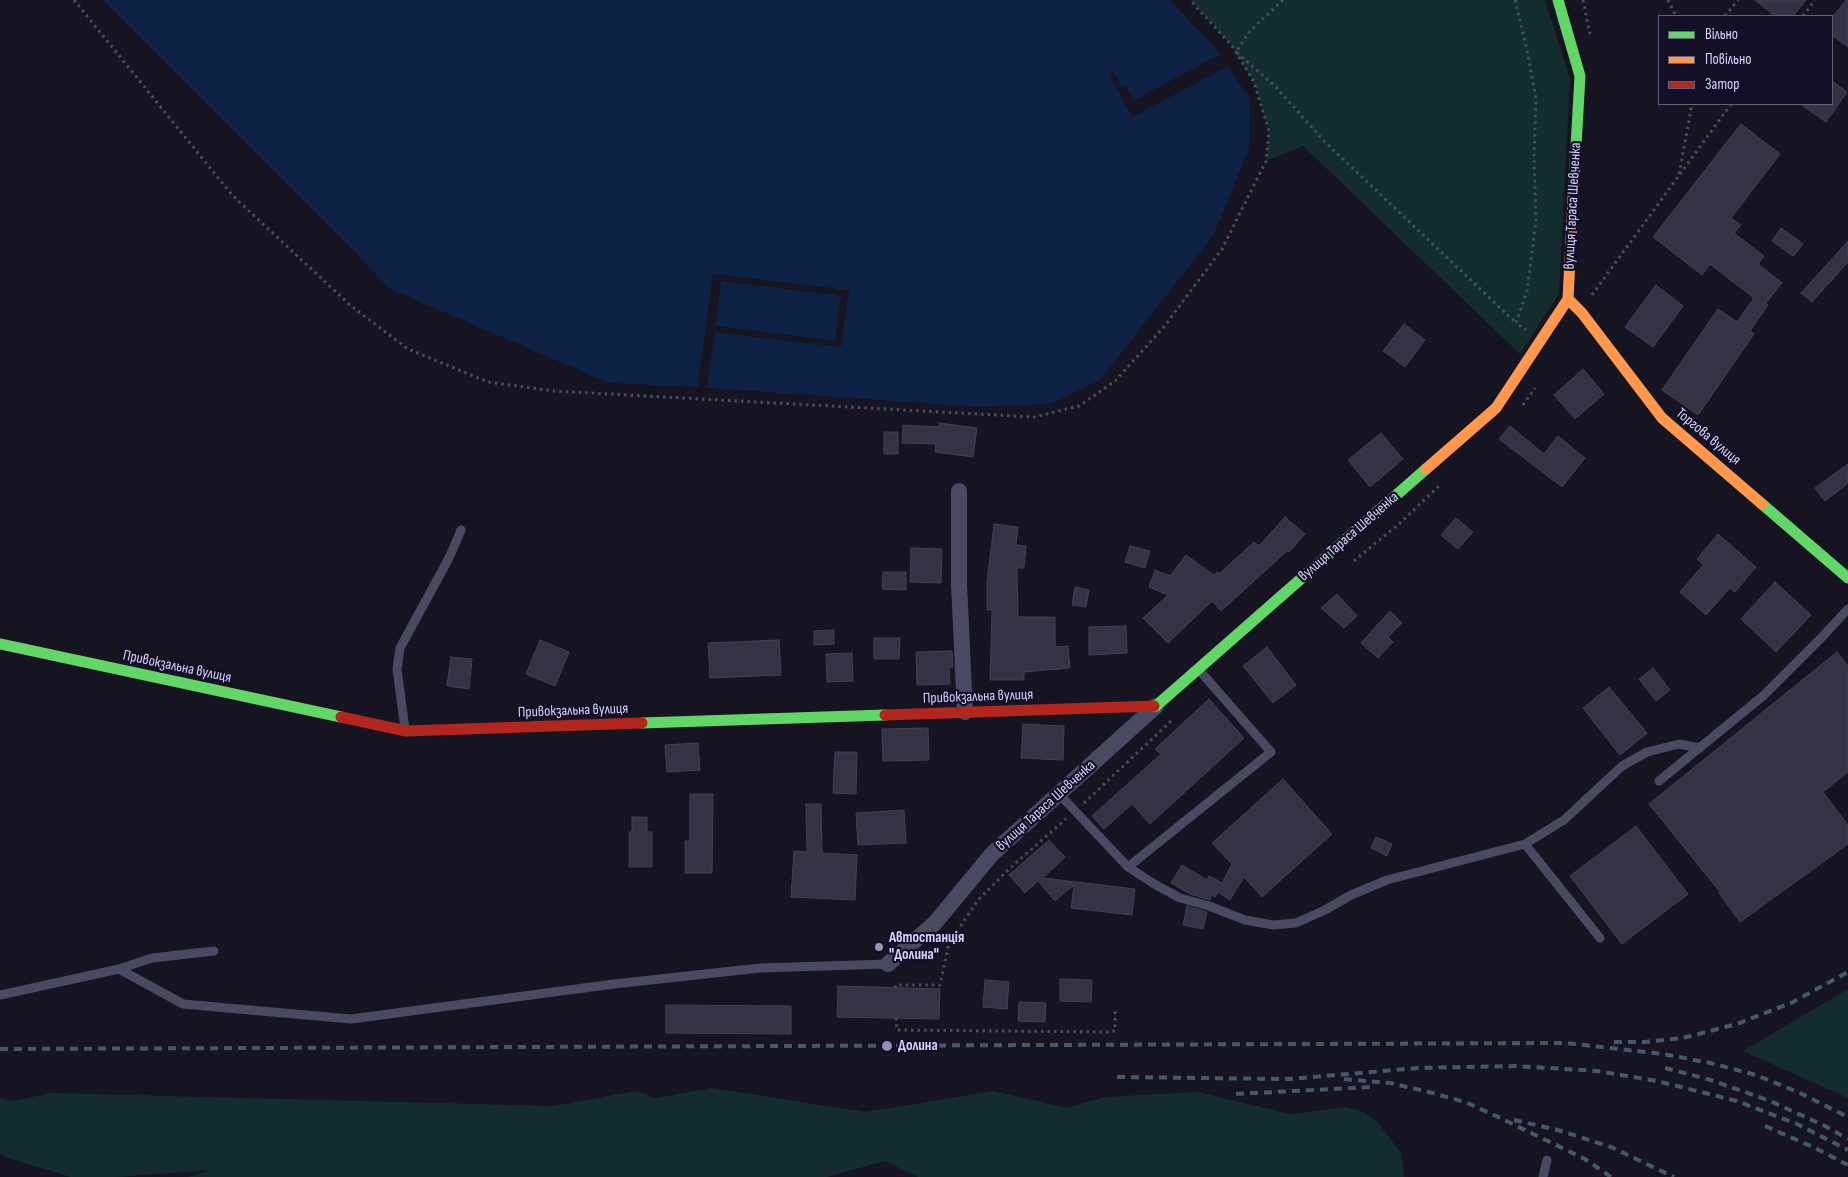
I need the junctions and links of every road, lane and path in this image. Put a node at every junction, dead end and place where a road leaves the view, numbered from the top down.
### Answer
1 (74, 0) edge
2 (1190, 0) edge
3 (1283, 0) edge
4 (1515, 0) edge
5 (1558, 0) edge
6 (1668, 0) edge
7 (1738, 0) edge
8 (1815, 0) edge
9 (1676, 15) edge
10 (1726, 15) edge
11 (1803, 15) edge
12 (1236, 52) junction
13 (1692, 105) edge
14 (1679, 176) dead end
15 (1568, 299) junction
16 (1516, 323) junction
17 (1541, 340) junction
18 (959, 492) dead end
19 (460, 530) dead end
20 (1848, 578) edge
21 (1848, 609) edge
22 (0, 644) edge
23 (1199, 670) junction
24 (1156, 706) junction
25 (965, 712) junction
26 (406, 732) junction
27 (1700, 748) junction
28 (1659, 781) dead end
29 (1060, 795) junction
30 (1525, 844) junction
31 (1128, 867) junction
32 (1600, 938) dead end
33 (214, 951) dead end
34 (888, 964) joint
35 (119, 969) junction
36 (0, 995) edge
37 (1115, 1011) dead end
38 (896, 1018) dead end
39 (1547, 1160) dead end
40 (1543, 1177) edge

1 - 12 path
2 - 12 path
3 - 12 path
4 - 16 path
5 - 15 street, вулиця Тараса Шевченка
6 - 9 path
7 - 10 path
8 - 11 path
12 - 16 path
13 - 14 path
15 - 17 street, вулиця Тараса Шевченка
15 - 20 street, Торгова вулиця
16 - 17 path
17 - 23 street, вулиця Тараса Шевченка
18 - 25 street
19 - 26 lane
21 - 27 lane
22 - 26 street, Привокзальна вулиця
23 - 24 street, вулиця Тараса Шевченка
23 - 31 lane
24 - 25 street, Привокзальна вулиця
24 - 29 street, вулиця Тараса Шевченка
25 - 26 street, Привокзальна вулиця
27 - 28 lane
27 - 30 lane
29 - 31 lane
29 - 34 street, вулиця Тараса Шевченка
30 - 31 lane
30 - 32 lane
33 - 35 lane
34 - 35 lane
35 - 36 lane
37 - 38 path
39 - 40 lane

